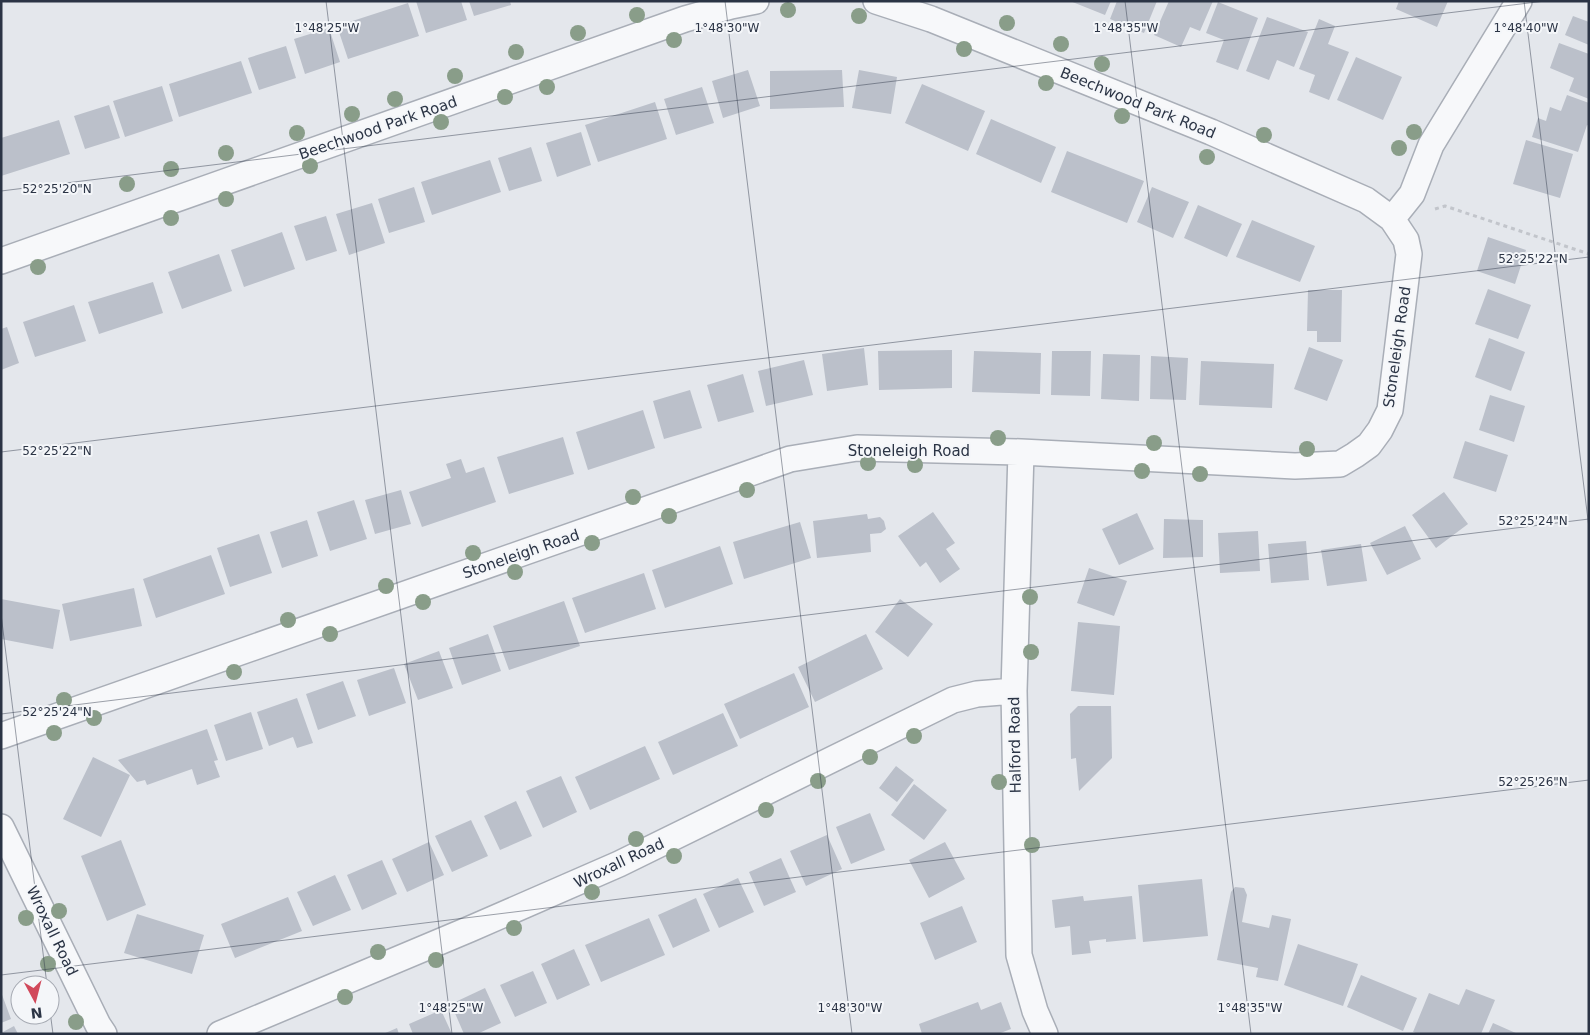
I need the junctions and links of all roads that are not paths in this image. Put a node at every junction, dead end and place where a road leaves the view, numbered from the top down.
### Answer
1 (756, 1) edge
2 (876, 1) edge
3 (1520, 1) edge
4 (1392, 219) junction
5 (1, 261) edge
6 (1021, 452) junction
7 (1014, 691) junction
8 (1, 736) edge
9 (1, 827) edge
10 (104, 1034) edge
11 (220, 1034) edge
12 (1044, 1034) edge

1 - 5 street, Beechwood Park Road
2 - 4 street, Beechwood Park Road
3 - 4 street
4 - 6 street, Stoneleigh Road
6 - 7 street, Halford Road
6 - 8 street, Stoneleigh Road
7 - 11 street, Wroxall Road
7 - 12 street, Halford Road
9 - 10 street, Wroxall Road

